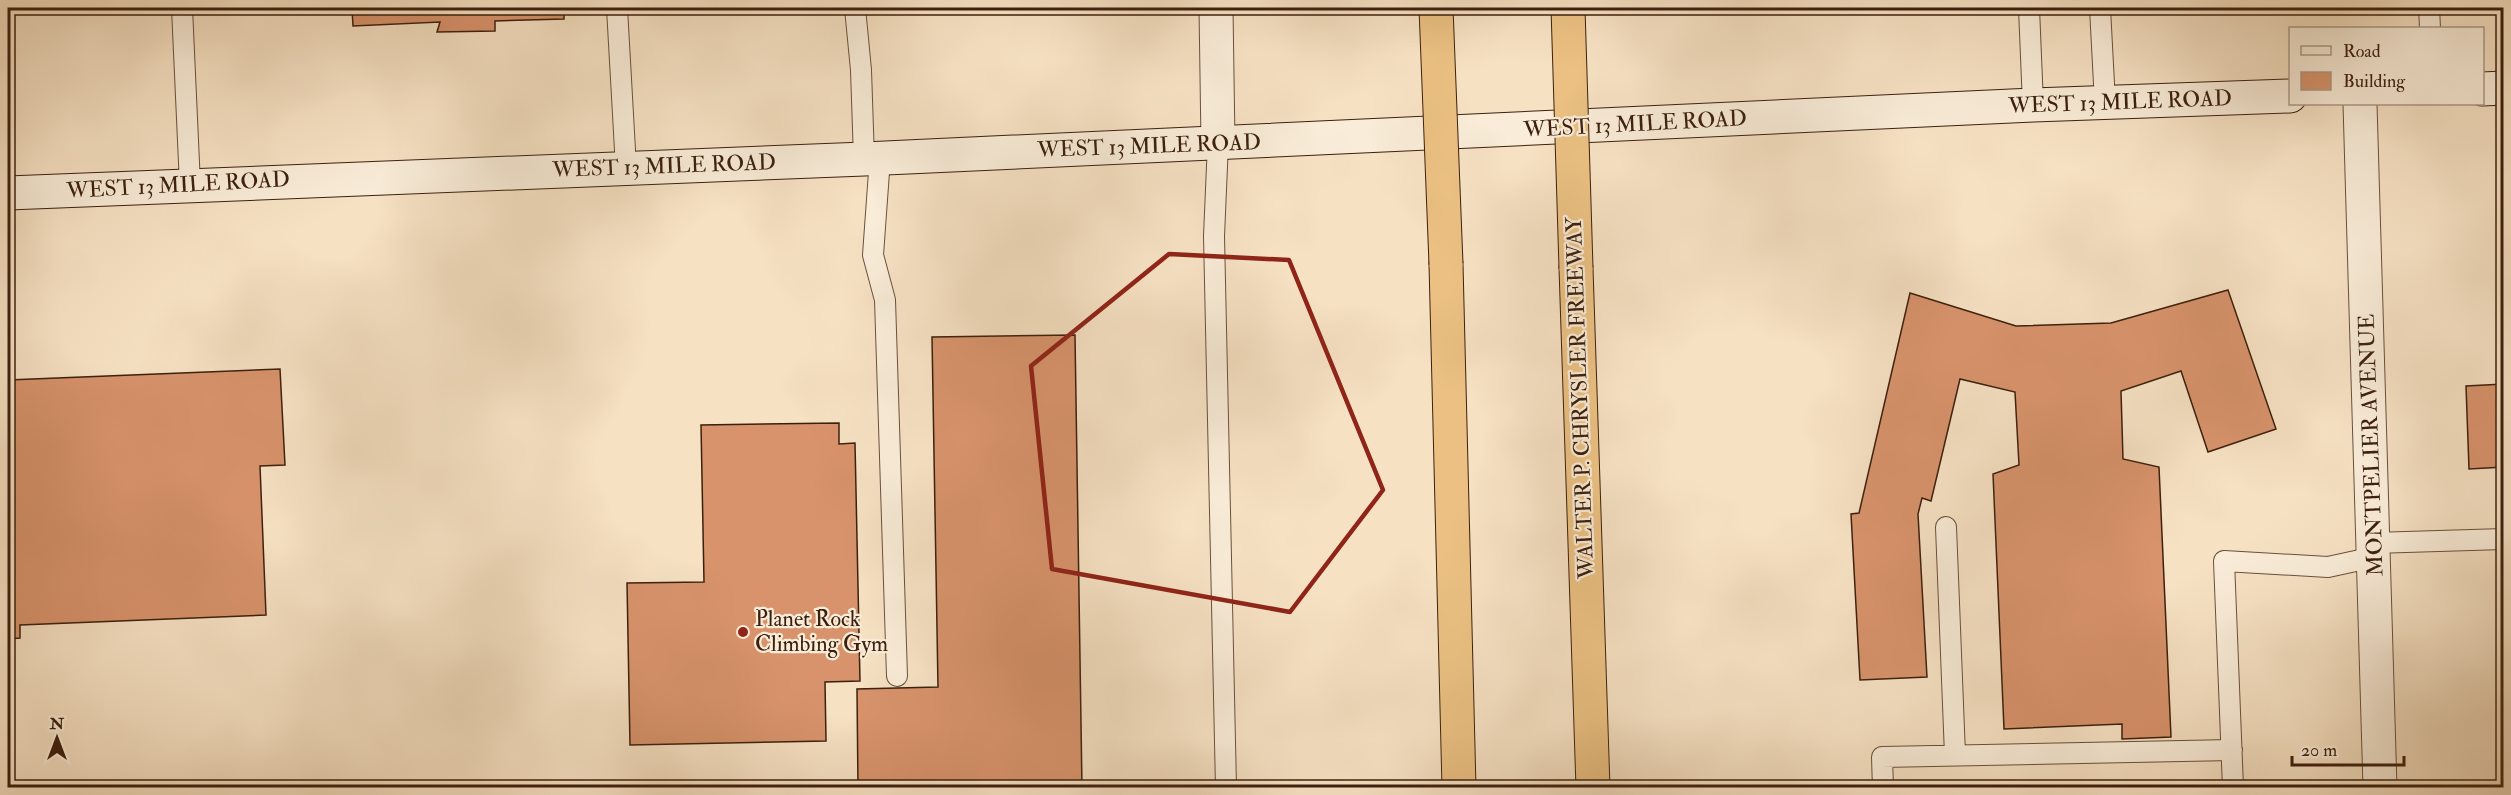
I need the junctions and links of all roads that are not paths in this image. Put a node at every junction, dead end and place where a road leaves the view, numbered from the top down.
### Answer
1 (182, 8) edge
2 (617, 8) edge
3 (855, 8) edge
4 (1216, 8) edge
5 (1436, 8) edge
6 (1568, 8) edge
7 (2029, 8) edge
8 (2100, 8) edge
9 (2429, 8) edge
10 (2430, 27) edge
11 (2504, 88) edge
12 (2484, 89) edge
13 (2289, 96) edge
14 (2105, 103) junction
15 (2033, 105) junction
16 (2360, 105) edge
17 (1218, 143) junction
18 (872, 158) junction
19 (626, 168) junction
20 (190, 185) junction
21 (8, 192) edge
22 (1946, 527) dead end
23 (2504, 539) edge
24 (2374, 550) junction
25 (897, 676) dead end
26 (2232, 750) junction
27 (1955, 755) junction
28 (1226, 788) edge
29 (1459, 788) edge
30 (1593, 788) edge
31 (1882, 788) edge
32 (2233, 788) edge
33 (2380, 788) edge

1 - 20 lane
2 - 19 lane
3 - 18 lane
4 - 17 main road
5 - 29 highway, bridge
6 - 30 highway, WALTER P. CHRYSLER FREEWAY, bridge
7 - 15 lane
8 - 14 lane
9 - 10 lane
11 - 12 main road
13 - 14 main road, WEST 13 MILE ROAD
14 - 15 main road, WEST 13 MILE ROAD
15 - 17 main road, WEST 13 MILE ROAD
16 - 24 main road, MONTPELIER AVENUE
17 - 18 main road, WEST 13 MILE ROAD
17 - 28 lane
18 - 19 main road, WEST 13 MILE ROAD
18 - 25 lane
19 - 20 main road, WEST 13 MILE ROAD
20 - 21 main road, WEST 13 MILE ROAD
22 - 27 lane
23 - 24 lane
24 - 26 lane
24 - 33 main road, MONTPELIER AVENUE
26 - 27 lane
26 - 32 lane
27 - 31 lane

